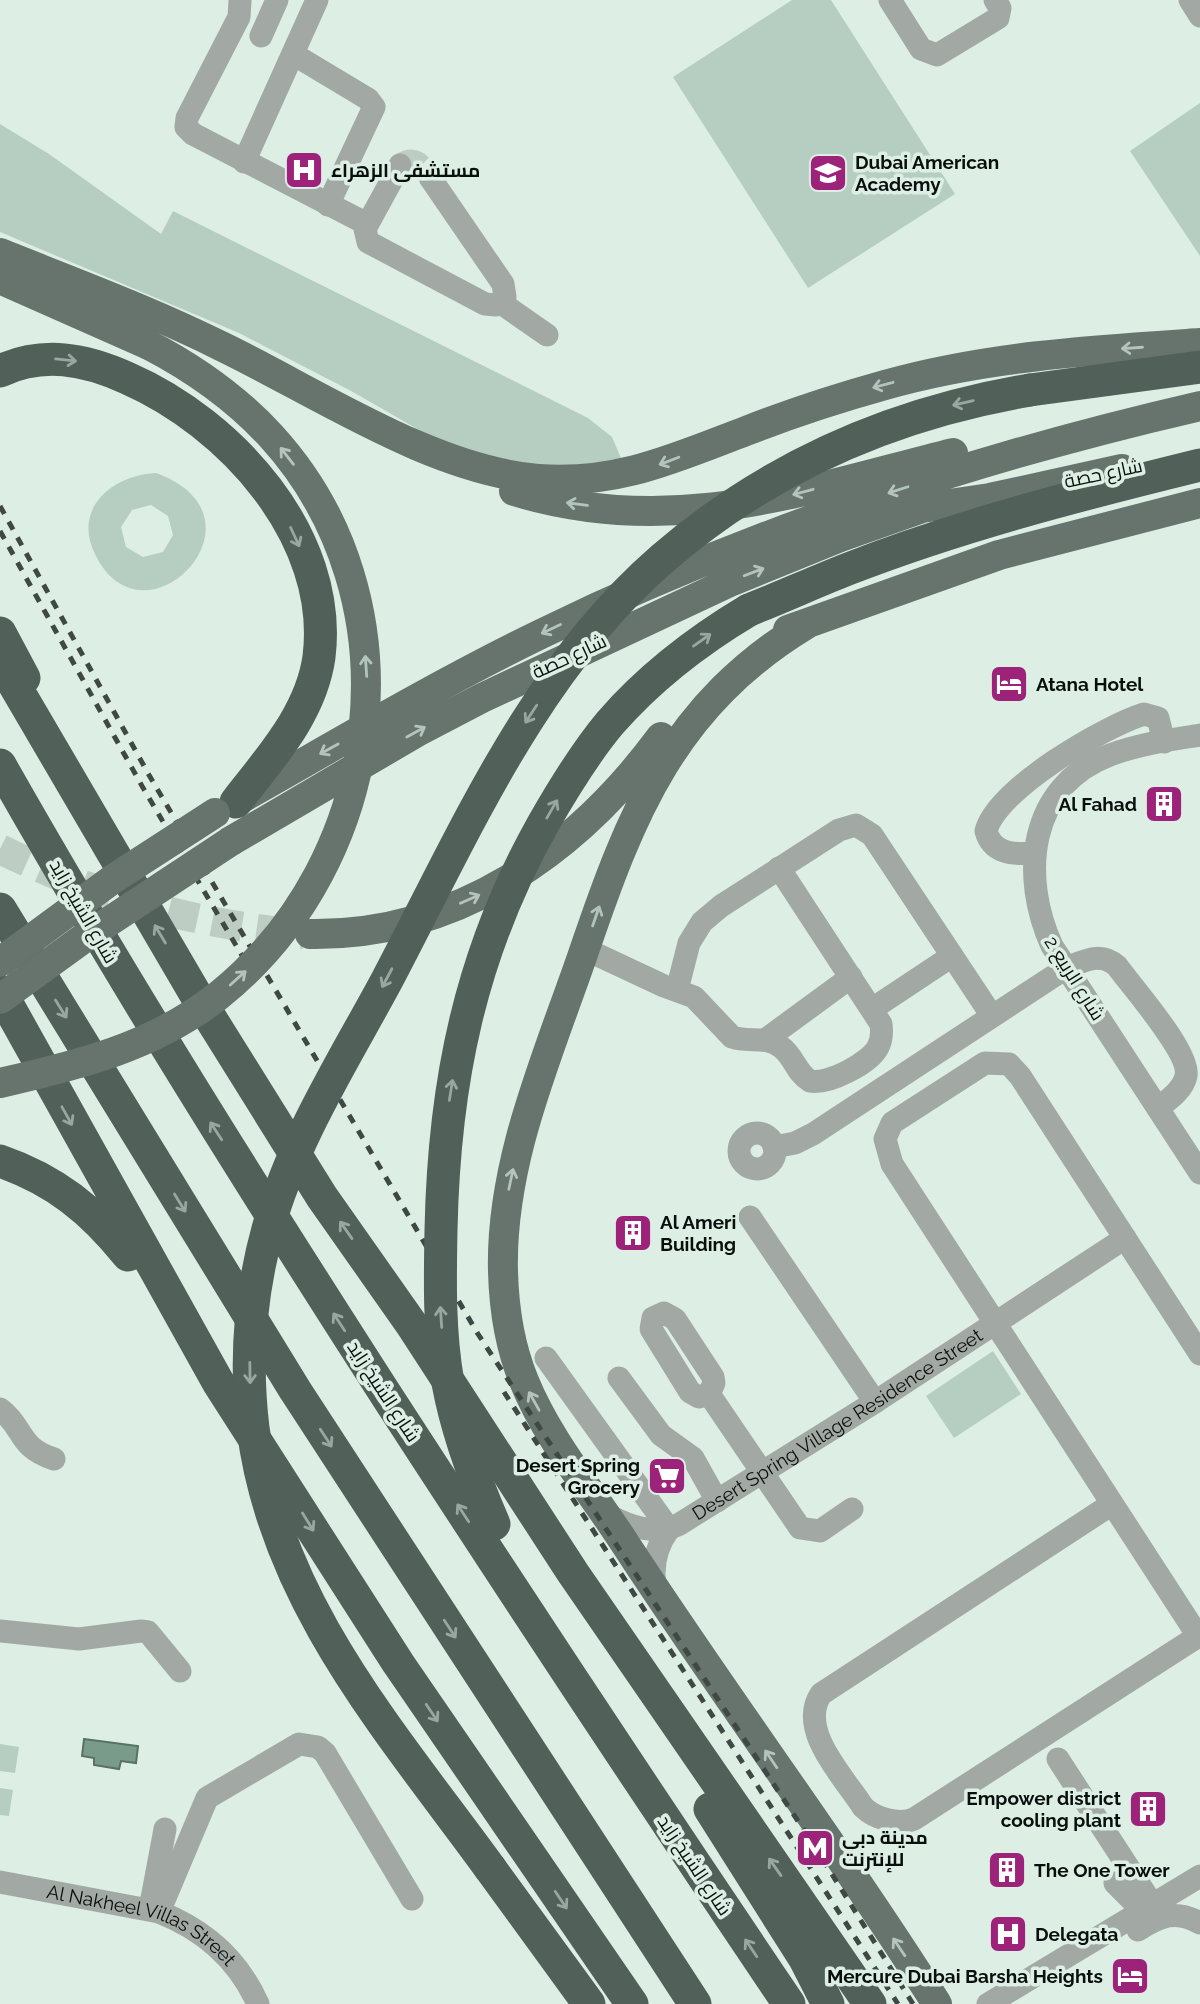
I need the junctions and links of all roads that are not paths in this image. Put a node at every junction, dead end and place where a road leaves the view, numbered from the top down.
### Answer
1 (244, 0) edge
2 (268, 0) edge
3 (277, 0) edge
4 (307, 0) edge
5 (317, 0) edge
6 (890, 0) edge
7 (995, 0) edge
8 (1189, 0) edge
9 (1200, 16) edge
10 (293, 54) junction
11 (239, 159) junction
12 (400, 164) dead end
13 (431, 179) tunnel mouth
14 (328, 205) junction
15 (367, 224) junction
16 (0, 253) edge
17 (0, 279) edge
18 (501, 303) junction
19 (547, 335) dead end
20 (1200, 343) edge
21 (1200, 367) edge
22 (0, 371) edge
23 (1200, 406) edge
24 (1108, 427) junction
25 (405, 439) junction
26 (1200, 451) edge
27 (1200, 465) edge
28 (1200, 503) edge
29 (1200, 513) edge
30 (1128, 520) junction
31 (807, 624) junction
32 (0, 633) edge
33 (0, 660) edge
34 (1200, 734) edge
35 (1164, 741) junction
36 (0, 765) edge
37 (78, 794) junction
38 (225, 807) junction
39 (1033, 853) junction
40 (779, 868) junction
41 (0, 909) edge
42 (310, 934) tunnel mouth
43 (585, 949) junction
44 (952, 956) junction
45 (0, 962) edge
46 (1066, 968) junction
47 (851, 977) junction
48 (677, 990) junction
49 (0, 991) edge
50 (0, 999) edge
51 (872, 1009) junction
52 (992, 1016) junction
53 (765, 1040) junction
54 (0, 1083) edge
55 (1158, 1108) junction
56 (774, 1147) dead end
57 (0, 1161) edge
58 (1200, 1173) edge
59 (750, 1217) dead end
60 (1125, 1238) junction
61 (995, 1323) junction
62 (188, 1332) junction
63 (1200, 1354) edge
64 (546, 1358) dead end
65 (619, 1378) dead end
66 (709, 1394) dead end
67 (876, 1402) junction
68 (0, 1409) edge
69 (54, 1459) dead end
70 (762, 1474) junction
71 (717, 1501) junction
72 (1112, 1504) junction
73 (852, 1508) dead end
74 (606, 1514) junction
75 (674, 1527) junction
76 (573, 1573) junction
77 (656, 1591) junction
78 (0, 1632) edge
79 (1199, 1636) edge
80 (180, 1671) dead end
81 (1058, 1759) dead end
82 (165, 1829) dead end
83 (682, 1846) junction
84 (1199, 1878) edge
85 (0, 1882) edge
86 (1114, 1891) dead end
87 (412, 1899) dead end
88 (154, 1911) junction
89 (1141, 1911) junction
90 (1200, 1922) edge
91 (938, 2002) edge
92 (258, 2004) edge
93 (589, 2004) edge
94 (632, 2004) edge
95 (695, 2004) edge
96 (789, 2004) edge
97 (828, 2004) edge
98 (870, 2004) edge
99 (988, 2004) edge
100 (1019, 2004) edge

1 - 11 street
2 - 3 street
4 - 11 street
5 - 10 street
6 - 7 street
8 - 9 street
10 - 11 street
10 - 14 street
11 - 14 street
12 - 15 street
13 - 18 street
14 - 15 street
15 - 18 street
16 - 25 main road
54 -> 17 main road, bridge
18 - 19 street
20 -> 25 main road
21 -> 93 highway, bridge
22 -> 38 highway
23 - 24 main road, شارع حصة
24 -> 25 main road
24 -> 38 main road, شارع حصة
50 -> 26 main road, شارع حصة, bridge
83 -> 27 highway, bridge
28 - 30 main road
29 - 30 street
30 - 31 main road
42 -> 31 main road
43 -> 31 main road
32 - 37 highway
33 - 37 highway
34 - 35 street, شارع الربيع 2
35 - 39 street, شارع الربيع 2
35 - 39 street
83 -> 36 highway, شارع الشيخ زايد
76 -> 37 highway
38 - 45 main road, شارع حصة, bridge
39 - 46 street, شارع الربيع 2
40 - 44 street
40 - 47 street
40 - 48 street
41 -> 95 highway
43 - 48 street
74 -> 43 main road
44 - 51 street
44 - 52 street
46 - 52 street
46 - 55 street, شارع الربيع 2
46 - 55 street
47 - 51 street
47 - 53 street
48 - 53 street
49 -> 62 highway
51 - 53 street
52 - 56 street
55 - 58 street, شارع الربيع 2
57 - 62 highway
59 - 67 street
60 - 61 street, Desert Spring Village Residence Street
60 - 61 street, Desert Spring Village Residence Street
60 - 63 street, Desert Spring Village Residence Street
61 - 67 street, Desert Spring Village Residence Street
61 - 72 street, Desert Spring Village Residence Street
62 -> 94 highway
64 - 75 street
65 - 71 street
66 - 70 street
67 - 70 street, Desert Spring Village Residence Street
68 - 69 street
70 - 71 street, Desert Spring Village Residence Street
70 - 73 street
71 - 75 street, Desert Spring Village Residence Street
72 - 79 street, Desert Spring Village Residence Street
72 - 79 street
74 - 75 street, Desert Spring Village Residence Street
74 - 77 main road
75 - 77 street, Desert Spring Village Residence Street
76 - 97 highway
98 -> 76 highway
91 -> 77 main road
78 - 80 street
81 - 89 street
82 - 88 street
96 -> 83 highway, شارع الشيخ زايد
84 - 89 street
85 - 88 street, Al Nakheel Villas Street
86 - 89 street
87 - 88 street
88 - 92 street, Al Nakheel Villas Street
89 - 99 street
90 - 100 street

